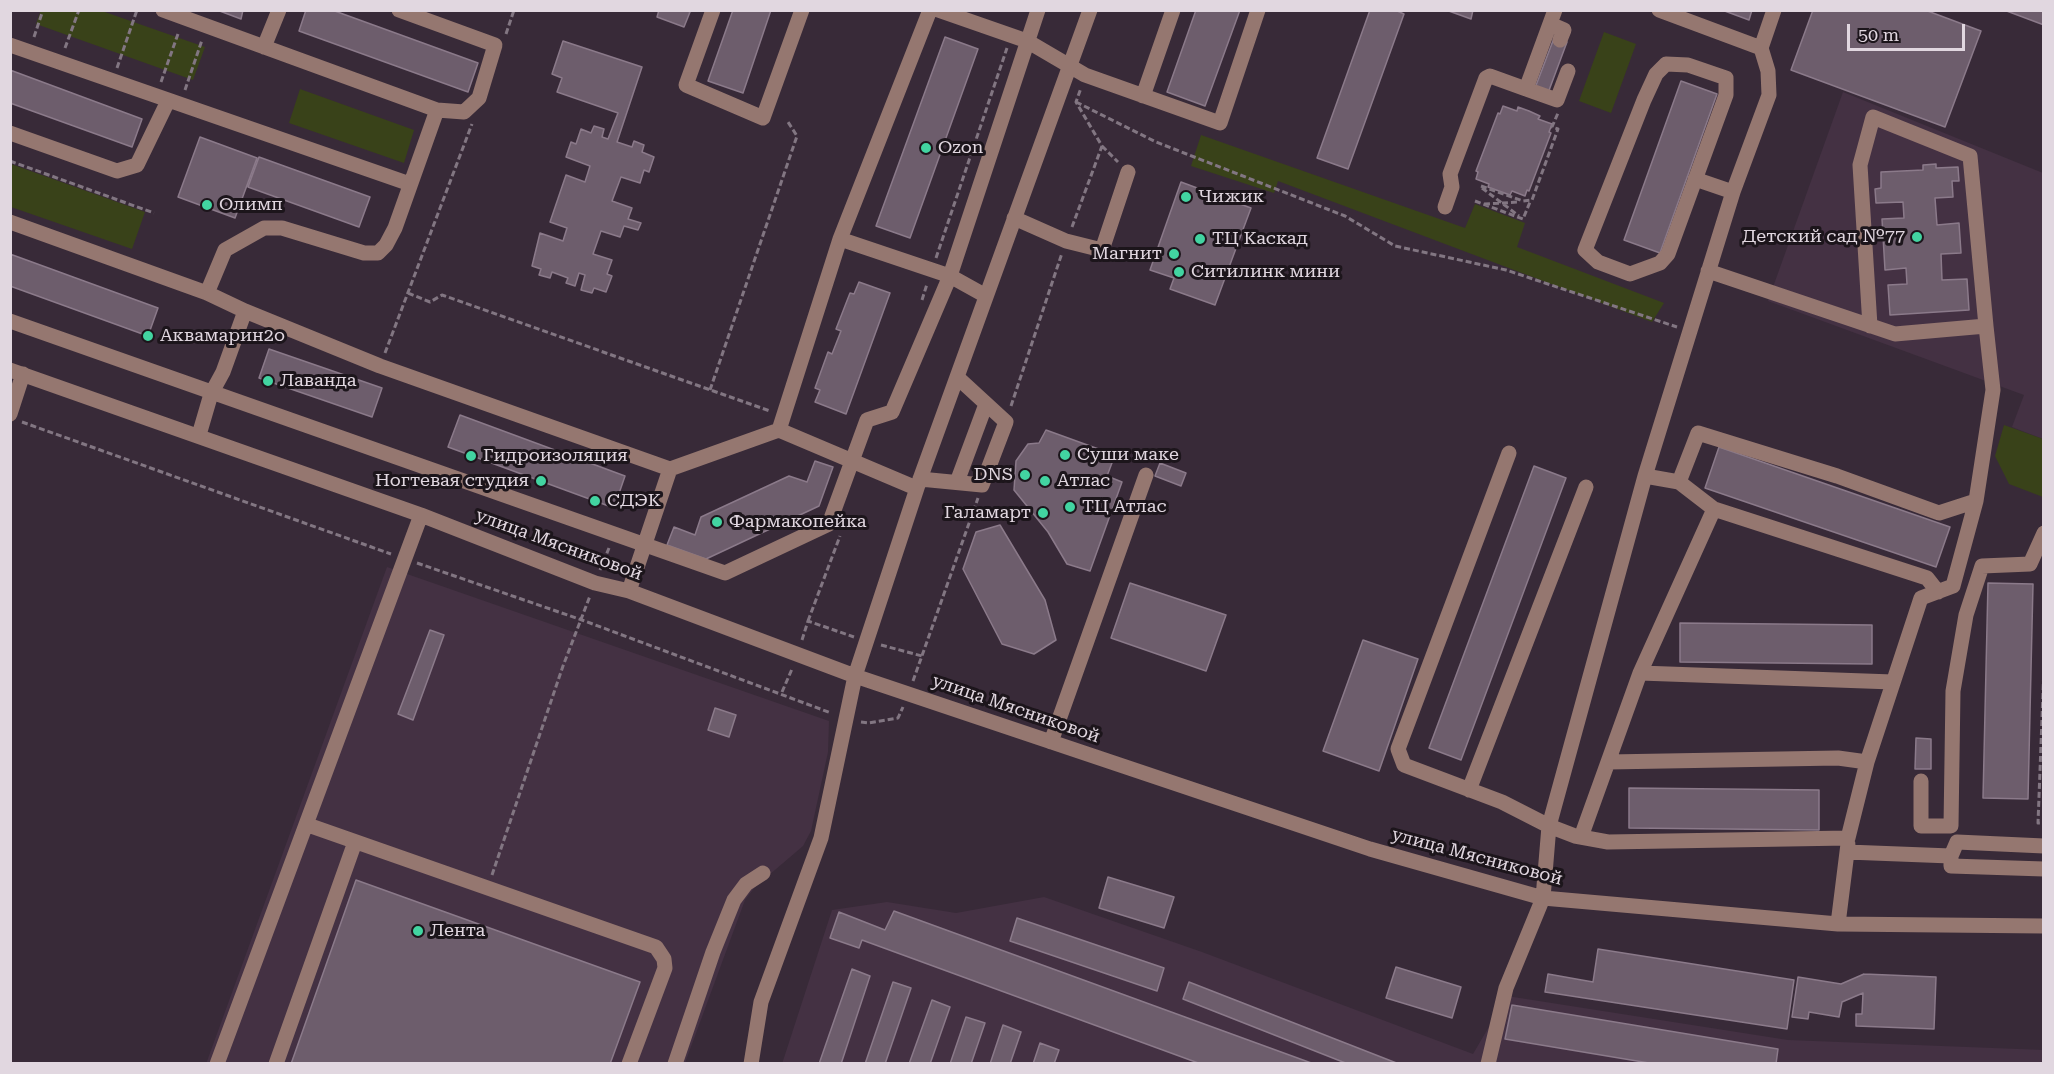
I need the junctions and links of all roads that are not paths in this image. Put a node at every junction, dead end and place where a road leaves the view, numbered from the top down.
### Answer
1 (163, 10) edge
2 (279, 10) edge
3 (399, 10) edge
4 (713, 10) edge
5 (802, 10) edge
6 (930, 10) edge
7 (938, 10) edge
8 (1038, 10) edge
9 (1090, 10) edge
10 (1173, 10) edge
11 (1258, 10) edge
12 (1659, 10) edge
13 (1774, 10) edge
14 (1552, 17) edge
15 (1027, 40) junction
16 (1560, 40) dead end
17 (10, 45) edge
18 (264, 47) junction
19 (1761, 48) junction
20 (1069, 66) junction
21 (1568, 71) dead end
22 (1526, 89) junction
23 (1143, 96) junction
24 (168, 101) junction
25 (437, 110) junction
26 (10, 133) edge
27 (1128, 172) road end
28 (1695, 179) junction
29 (410, 184) junction
30 (1733, 192) junction
31 (1444, 207) dead end
32 (1014, 218) junction
33 (10, 222) edge
34 (840, 239) junction
35 (1707, 271) junction
36 (950, 276) junction
37 (207, 293) junction
38 (986, 296) junction
39 (245, 311) junction
40 (10, 321) edge
41 (1870, 326) junction
42 (1986, 326) junction
43 (17, 372) edge
44 (957, 377) junction
45 (211, 394) junction
46 (986, 404) junction
47 (10, 414) edge
48 (781, 423) junction
49 (199, 435) junction
50 (1509, 453) dead end
51 (854, 461) junction
52 (670, 469) junction
53 (1146, 475) dead end
54 (1645, 476) junction
55 (957, 482) junction
56 (1679, 482) junction
57 (918, 483) junction
58 (1586, 487) dead end
59 (1976, 501) junction
60 (1714, 509) junction
61 (421, 515) junction
62 (2043, 532) edge
63 (643, 546) junction
64 (629, 591) junction
65 (1938, 592) junction
66 (1640, 673) junction
67 (855, 676) junction
68 (1893, 682) junction
69 (1051, 742) junction
70 (1608, 762) junction
71 (1867, 762) junction
72 (1921, 782) dead end
73 (1469, 790) junction
74 (308, 825) junction
75 (1549, 826) junction
76 (1581, 837) junction
77 (355, 842) junction
78 (1847, 845) junction
79 (2043, 846) edge
80 (1951, 856) junction
81 (2043, 869) edge
82 (763, 873) dead end
83 (1543, 898) junction
84 (1838, 924) junction
85 (2043, 926) edge
86 (217, 1064) edge
87 (276, 1064) edge
88 (629, 1064) edge
89 (675, 1064) edge
90 (751, 1064) edge
91 (1488, 1064) edge

1 - 18 street
2 - 18 street
3 - 25 street
4 - 5 street
6 - 34 street
7 - 15 street
8 - 15 street
9 - 20 street
10 - 23 street
11 - 23 street
12 - 19 street
13 - 19 street
14 - 16 street
14 - 22 street
15 - 20 street
15 - 36 street
17 - 24 street
18 - 25 street
19 - 30 street
20 - 23 street
20 - 32 street
21 - 22 street
22 - 31 street
24 - 26 street
24 - 29 street
25 - 29 street
27 - 32 street
28 - 28 street
28 - 30 street
29 - 37 street
30 - 35 street
32 - 38 street
33 - 37 street
34 - 36 street
34 - 48 street
35 - 41 street
35 - 54 street
36 - 38 street
36 - 51 street
37 - 39 street
38 - 44 street
39 - 45 street
39 - 52 street
40 - 45 street
41 - 42 street
41 - 42 street
42 - 59 street
43 - 47 street
43 - 49 street, улица Мясниковой
44 - 46 street
44 - 57 street
45 - 49 street
45 - 63 street
46 - 55 street
46 - 55 street
48 - 51 street
48 - 52 street
49 - 61 street, улица Мясниковой
50 - 73 street
51 - 57 street
51 - 63 street
52 - 63 street
53 - 69 street
54 - 56 street
54 - 75 street
55 - 57 street
56 - 59 street
56 - 60 street
57 - 67 street
58 - 73 street
59 - 65 street
60 - 65 street
60 - 66 street
61 - 64 street, улица Мясниковой
61 - 74 street
62 - 72 street
63 - 64 street
64 - 67 street, улица Мясниковой
65 - 68 street
66 - 68 street
66 - 70 street
67 - 69 street, улица Мясниковой
67 - 90 street
68 - 71 street
69 - 83 street, улица Мясниковой
70 - 71 street
70 - 76 street
71 - 78 street
73 - 75 street
74 - 77 street
74 - 86 street
75 - 76 street
75 - 83 street
76 - 78 street
77 - 87 street
77 - 88 street
78 - 80 street
78 - 84 street
79 - 80 street
80 - 81 street
82 - 89 street
83 - 84 street, улица Мясниковой
83 - 91 street
84 - 85 street, улица Мясниковой

